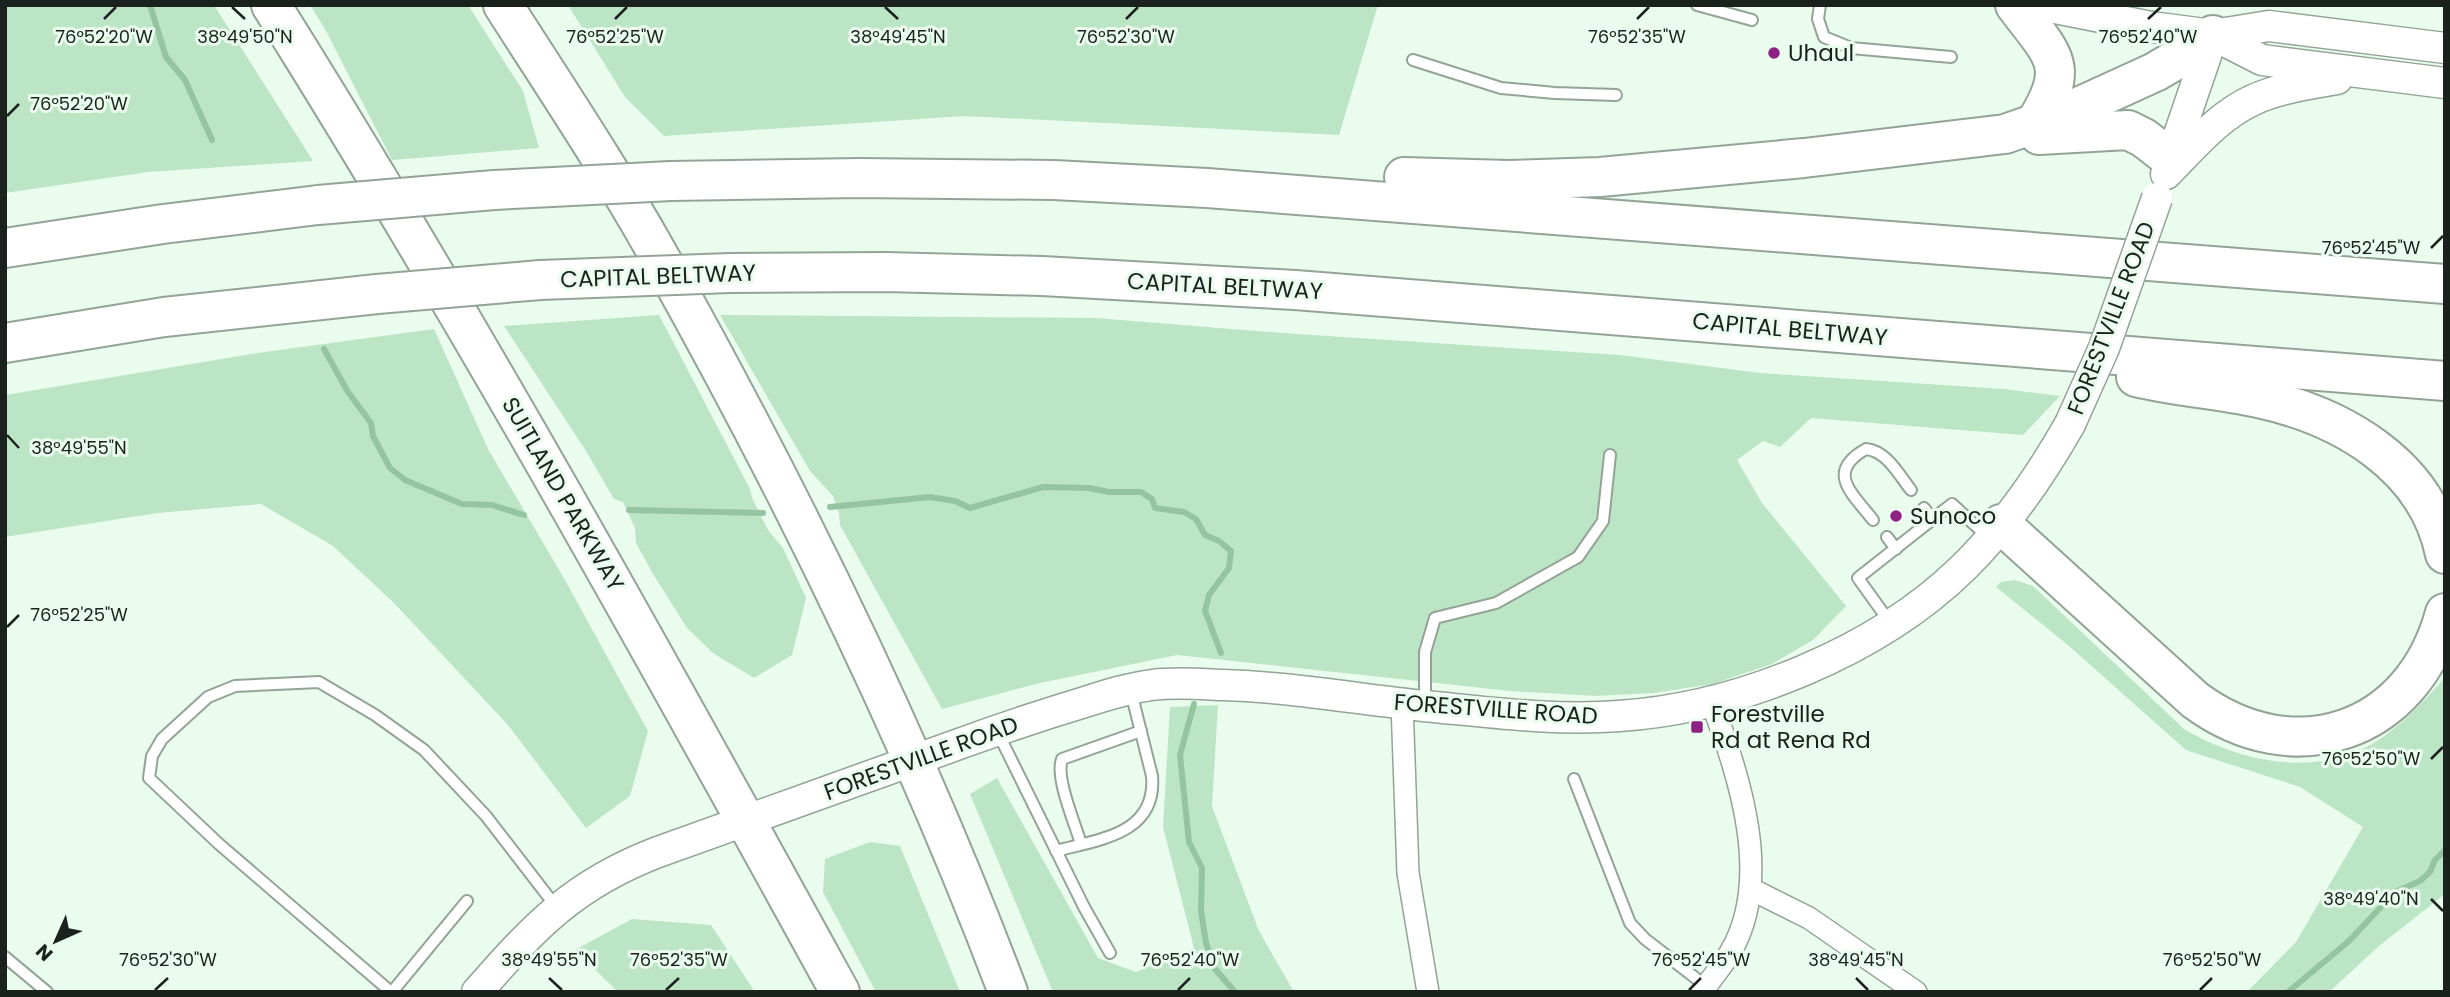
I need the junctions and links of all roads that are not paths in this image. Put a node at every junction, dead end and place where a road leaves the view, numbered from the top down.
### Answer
1 (271, 5) edge
2 (503, 5) edge
3 (1697, 5) edge
4 (1820, 5) edge
5 (2015, 5) edge
6 (2040, 5) edge
7 (1752, 20) dead end
8 (2213, 35) junction
9 (2445, 48) edge
10 (1951, 57) dead end
11 (1413, 60) dead end
12 (2371, 74) junction
13 (2445, 83) edge
14 (1616, 95) dead end
15 (2019, 130) junction
16 (2165, 177) junction
17 (1207, 188) junction
18 (5, 248) edge
19 (2445, 284) edge
20 (5, 343) edge
21 (2015, 347) junction
22 (2445, 381) edge
23 (1610, 455) dead end
24 (1910, 490) dead end
25 (1924, 508) dead end
26 (1873, 520) dead end
27 (1933, 520) junction
28 (1995, 531) junction
29 (1887, 537) dead end
30 (1896, 549) junction
31 (2445, 554) edge
32 (2445, 613) edge
33 (1891, 624) junction
34 (1130, 689) junction
35 (1712, 703) junction
36 (1414, 704) junction
37 (997, 730) junction
38 (1141, 731) junction
39 (913, 761) junction
40 (1574, 779) dead end
41 (746, 821) junction
42 (1081, 844) junction
43 (1056, 850) junction
44 (1751, 889) junction
45 (467, 901) dead end
46 (557, 908) junction
47 (1110, 953) dead end
48 (5, 957) edge
49 (1704, 989) edge
50 (47, 992) edge
51 (391, 992) edge
52 (477, 992) edge
53 (840, 992) edge
54 (1008, 992) edge
55 (1428, 992) edge
56 (1916, 992) edge

1 - 41 highway, SUITLAND PARKWAY
2 - 39 highway
3 - 7 lane
4 - 10 lane
5 - 15 highway
6 - 8 main road
8 - 9 main road
8 - 12 main road
8 - 15 highway
8 - 16 main road, FORESTVILLE ROAD
11 - 14 lane
12 - 13 main road
12 - 16 main road
15 - 16 highway
15 - 17 highway
16 - 28 main road, FORESTVILLE ROAD, bridge
17 - 18 highway, bridge
17 - 19 highway
20 - 21 highway, CAPITAL BELTWAY, bridge
21 - 22 highway, CAPITAL BELTWAY
21 - 31 highway
23 - 36 lane
24 - 26 lane
25 - 27 lane
27 - 28 lane
27 - 30 lane
28 - 32 highway
28 - 33 main road, FORESTVILLE ROAD
29 - 30 lane
30 - 33 lane
33 - 35 main road, FORESTVILLE ROAD
34 - 36 main road, FORESTVILLE ROAD
34 - 37 main road, FORESTVILLE ROAD
34 - 38 lane
35 - 36 main road, FORESTVILLE ROAD
35 - 44 street
36 - 55 street
37 - 39 main road, FORESTVILLE ROAD
37 - 43 lane
38 - 42 lane
38 - 42 lane
39 - 41 main road, FORESTVILLE ROAD
39 - 54 highway
40 - 49 lane
41 - 46 main road, FORESTVILLE ROAD
41 - 53 highway, SUITLAND PARKWAY
42 - 43 lane
43 - 47 lane
44 - 49 street
44 - 56 street
45 - 51 lane
46 - 51 lane
46 - 52 main road, FORESTVILLE ROAD
48 - 50 lane

